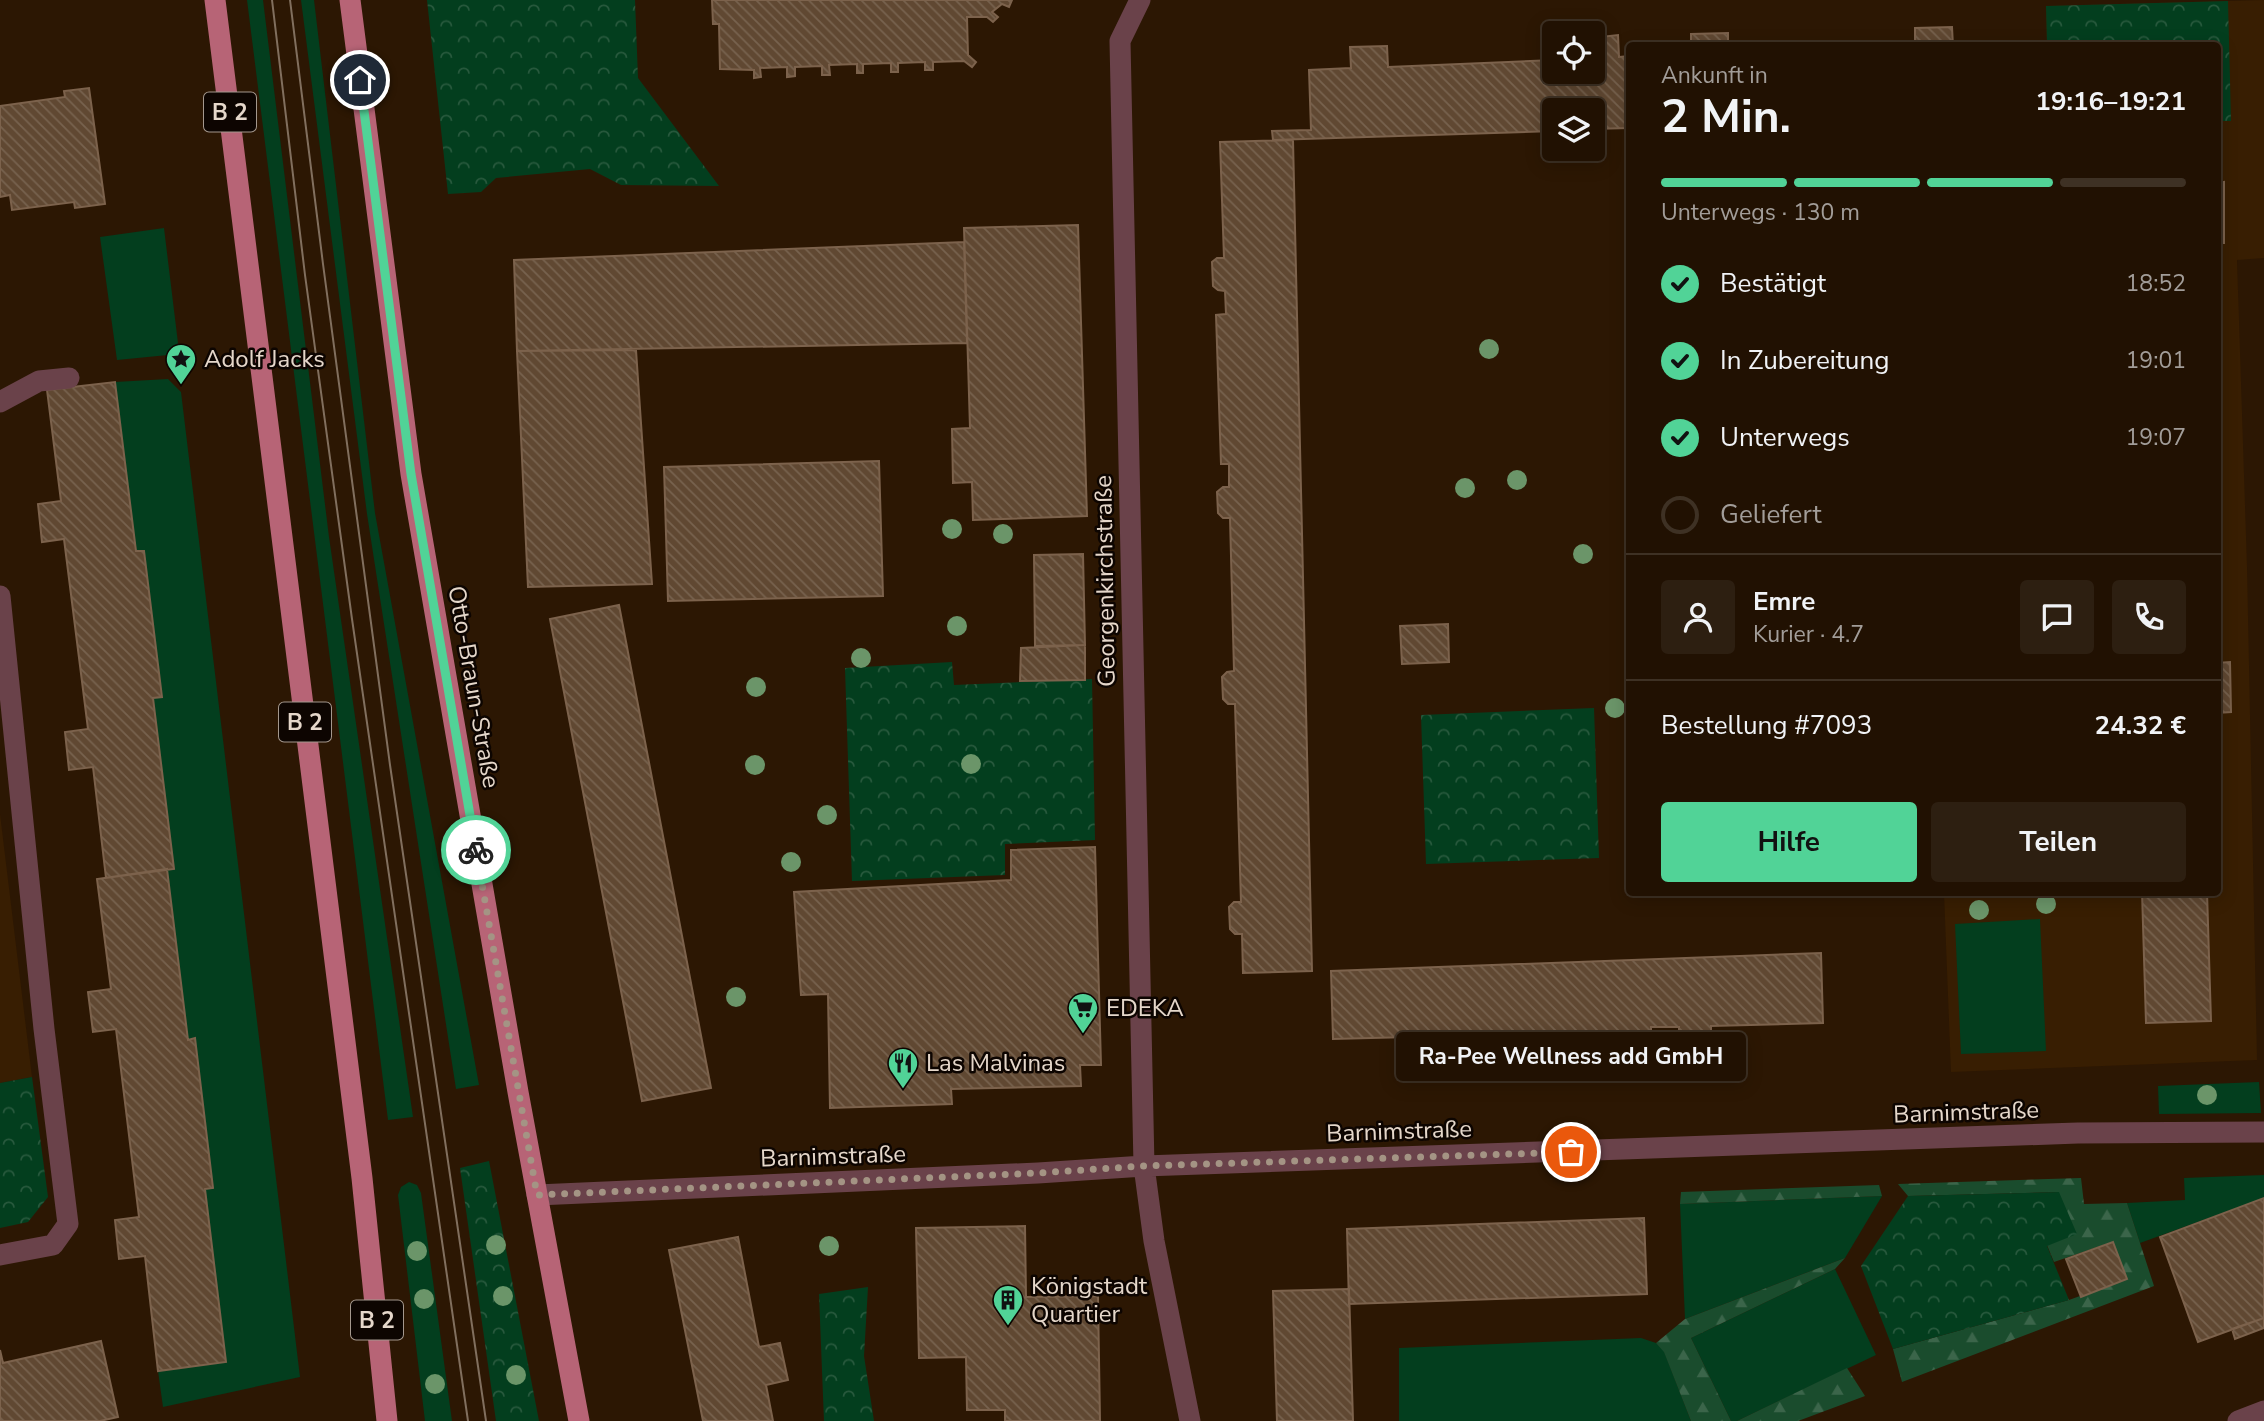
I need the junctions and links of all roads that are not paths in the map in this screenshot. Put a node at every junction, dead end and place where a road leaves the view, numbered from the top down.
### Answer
1 (215, 0) edge
2 (350, 0) edge
3 (1140, 0) edge
4 (69, 378) dead end
5 (0, 402) edge
6 (0, 596) edge
7 (2264, 1132) edge
8 (1144, 1166) junction
9 (537, 1195) junction
10 (0, 1255) edge
11 (2264, 1411) edge
12 (387, 1421) edge
13 (579, 1421) edge
14 (1191, 1421) edge
15 (2238, 1421) edge

1 - 12 main road, B 2
2 - 9 main road, Otto-Braun-Straße
3 - 8 street, Georgenkirchstraße
4 - 5 street
6 - 10 street
7 - 8 street, Barnimstraße
8 - 9 street, Barnimstraße
8 - 14 street, Georgenkirchstraße
9 - 13 main road, Otto-Braun-Straße
11 - 15 street

